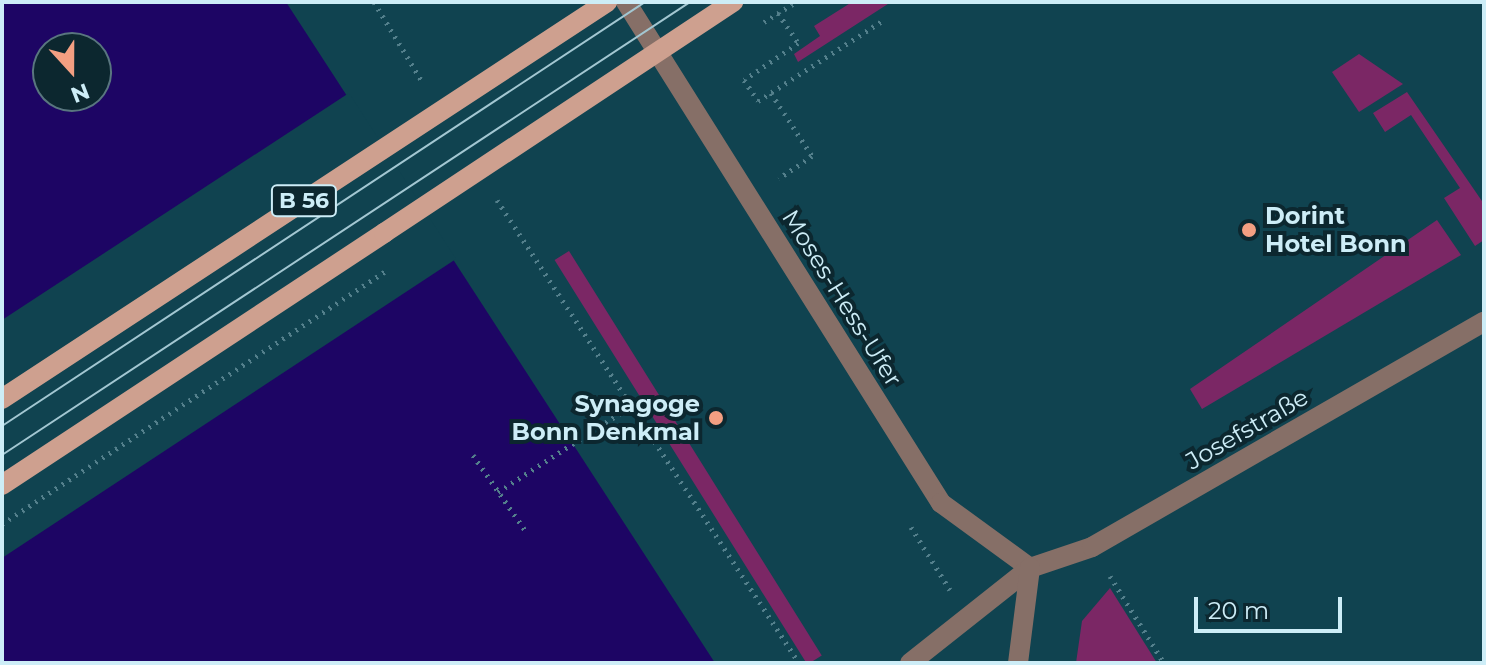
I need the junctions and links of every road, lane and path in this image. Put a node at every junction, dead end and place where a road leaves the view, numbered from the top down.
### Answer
1 (374, 2) edge
2 (607, 2) edge
3 (626, 2) edge
4 (733, 2) edge
5 (778, 13) dead end
6 (885, 19) dead end
7 (771, 93) junction
8 (433, 98) dead end
9 (492, 192) dead end
10 (748, 198) junction
11 (1484, 322) edge
12 (2, 399) edge
13 (630, 407) junction
14 (473, 455) dead end
15 (2, 485) edge
16 (498, 492) junction
17 (527, 533) dead end
18 (1092, 547) junction
19 (1030, 568) junction
20 (799, 663) edge
21 (910, 663) edge
22 (1018, 663) edge
23 (1164, 663) edge

1 - 8 path
2 - 12 main road, B 56, bridge
3 - 10 street, Moses-Hess-Ufer
4 - 15 main road, bridge
5 - 7 path
6 - 7 path
7 - 10 path
9 - 13 path
10 - 19 street, Moses-Hess-Ufer
11 - 18 street, Josefstraße
13 - 16 path
13 - 20 path
14 - 16 path
16 - 17 path
18 - 19 street, Josefstraße
18 - 23 path
19 - 21 street, Josefstraße
19 - 22 street

